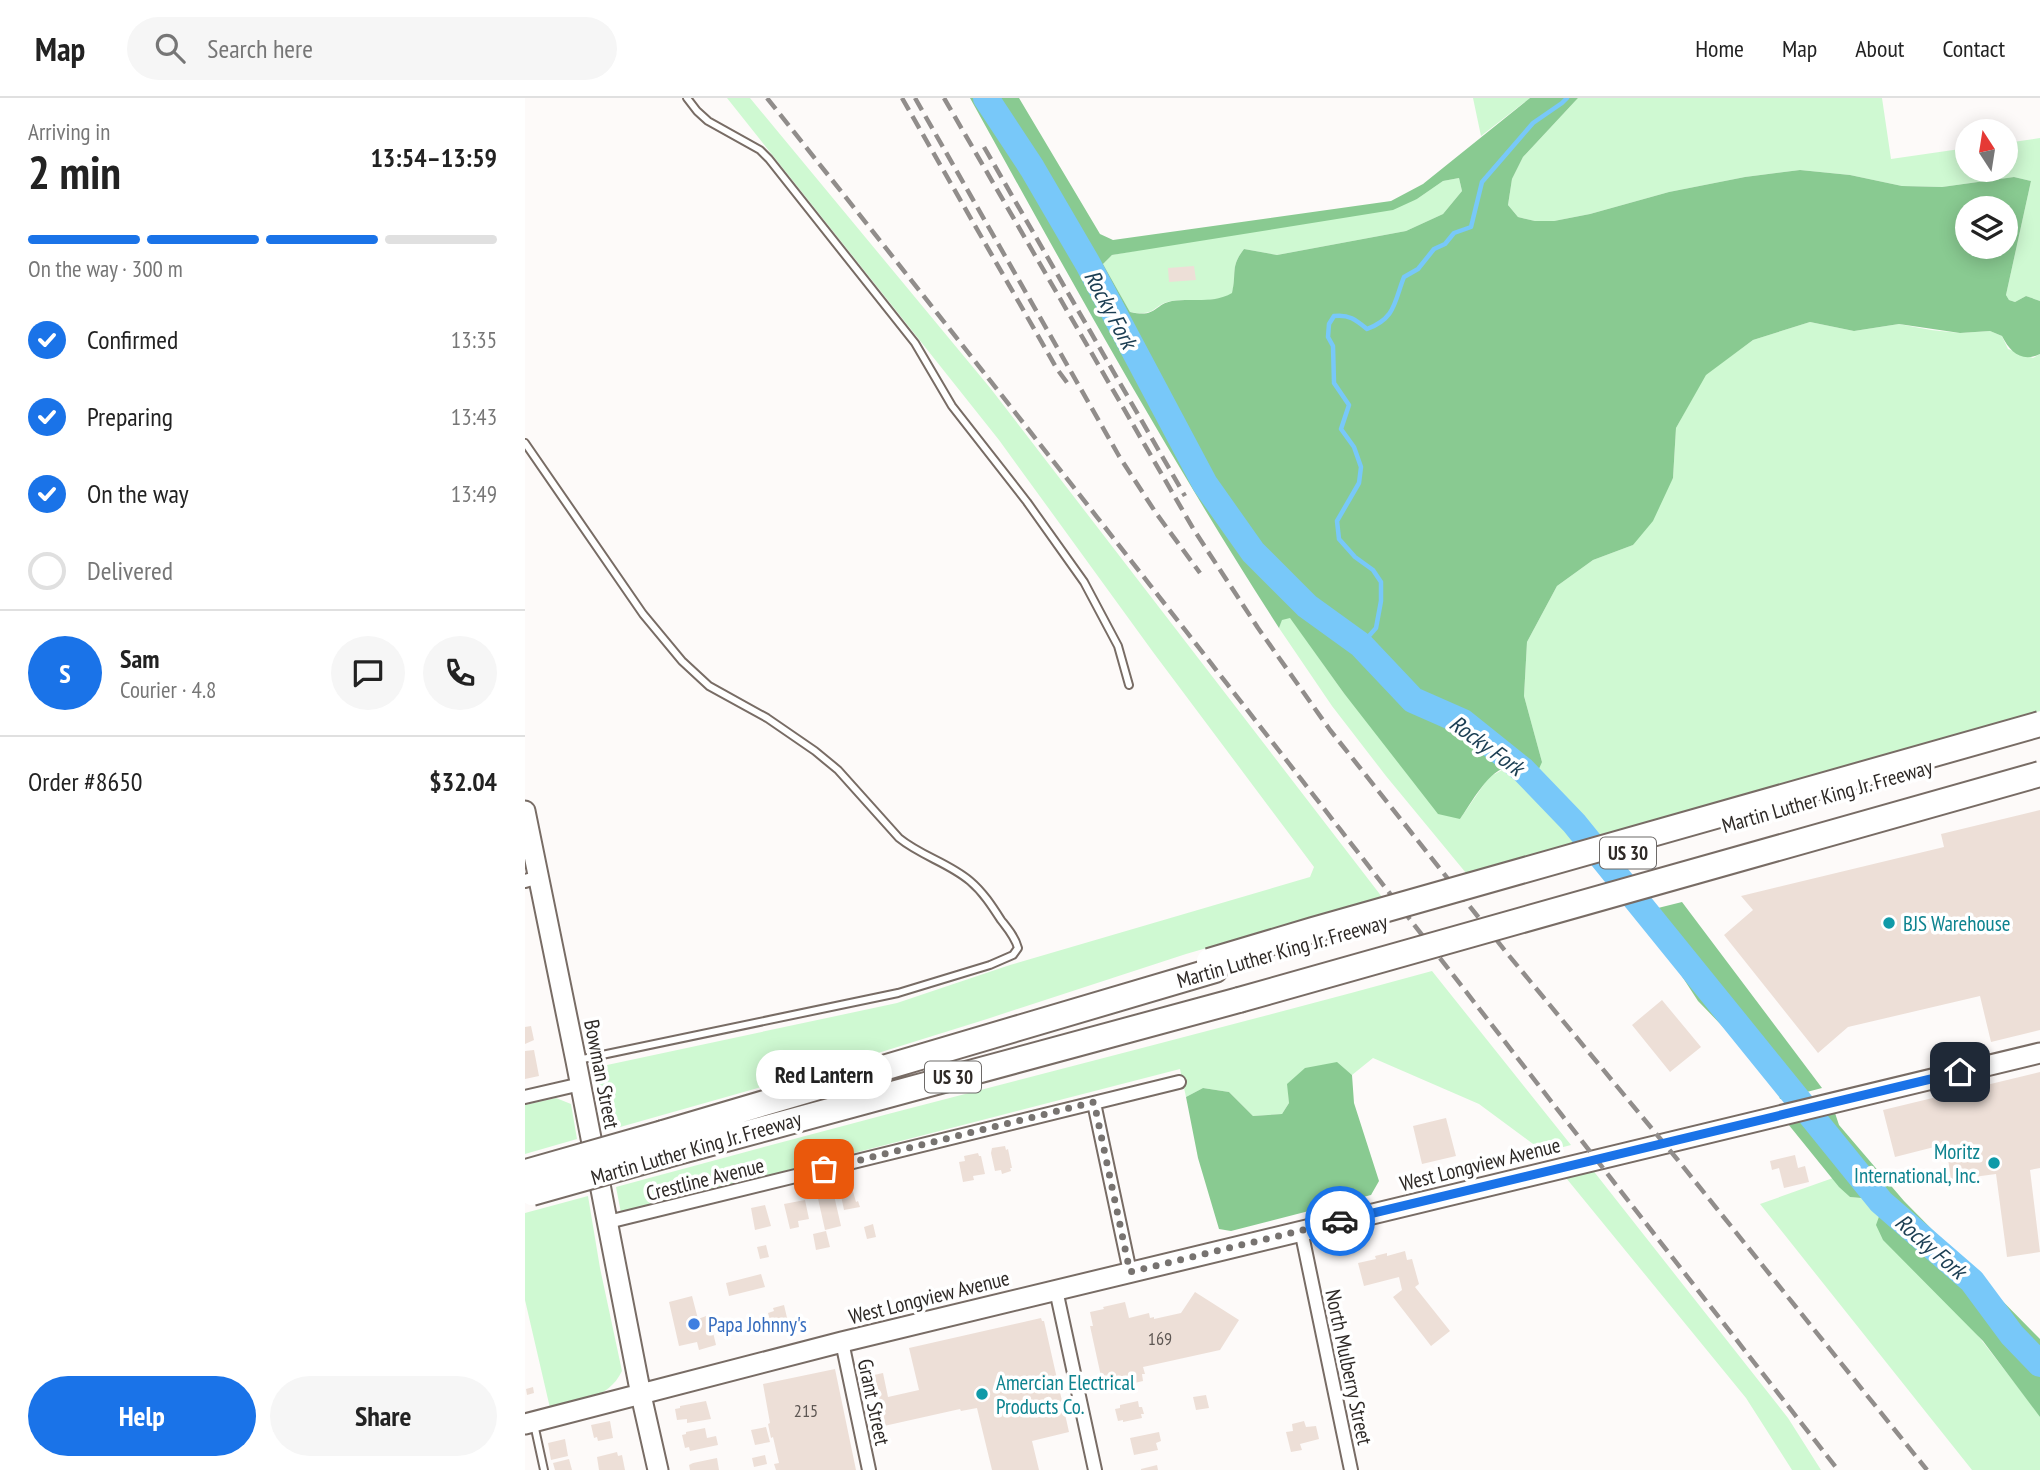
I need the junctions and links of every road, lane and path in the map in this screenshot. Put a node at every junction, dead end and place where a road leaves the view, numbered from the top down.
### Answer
1 (687, 98) edge
2 (525, 443) edge
3 (1129, 685) dead end
4 (2040, 724) edge
5 (2040, 736) edge
6 (2040, 774) edge
7 (2040, 786) edge
8 (525, 811) edge
9 (532, 879) edge
10 (1212, 965) junction
11 (1243, 1005) junction
12 (2040, 1053) edge
13 (576, 1061) junction
14 (1179, 1082) dead end
15 (581, 1084) junction
16 (525, 1097) edge
17 (1094, 1102) junction
18 (665, 1144) junction
19 (527, 1183) edge
20 (608, 1222) junction
21 (1301, 1230) junction
22 (1130, 1272) junction
23 (1056, 1290) junction
24 (842, 1342) junction
25 (641, 1395) junction
26 (529, 1423) edge
27 (544, 1470) edge
28 (658, 1470) edge
29 (870, 1470) edge
30 (1095, 1470) edge
31 (1351, 1470) edge

1 - 3 lane
2 - 13 lane
4 - 10 highway, bridge
5 - 10 highway, Martin Luther King Jr. Freeway / US 30
6 - 11 highway, Martin Luther King Jr. Freeway / US 30, bridge
7 - 11 highway
8 - 9 street, Bowman Street
9 - 13 street, Bowman Street
10 - 18 highway, Martin Luther King Jr. Freeway / US 30
11 - 18 highway, Martin Luther King Jr. Freeway / US 30
12 - 21 street, West Longview Avenue
13 - 15 street, Bowman Street
14 - 17 street, Crestline Avenue
15 - 16 street
15 - 20 street, Bowman Street
17 - 20 street, Crestline Avenue
17 - 22 street
18 - 19 highway, Martin Luther King Jr. Freeway / US 30, bridge
20 - 25 street, Bowman Street
21 - 22 street, West Longview Avenue
21 - 31 street, North Mulberry Street
22 - 23 street, West Longview Avenue
23 - 24 street, West Longview Avenue
23 - 30 street
24 - 25 street, West Longview Avenue
24 - 29 street, Grant Street
25 - 26 street, West Longview Avenue
25 - 28 street, Bowman Street
26 - 27 lane

